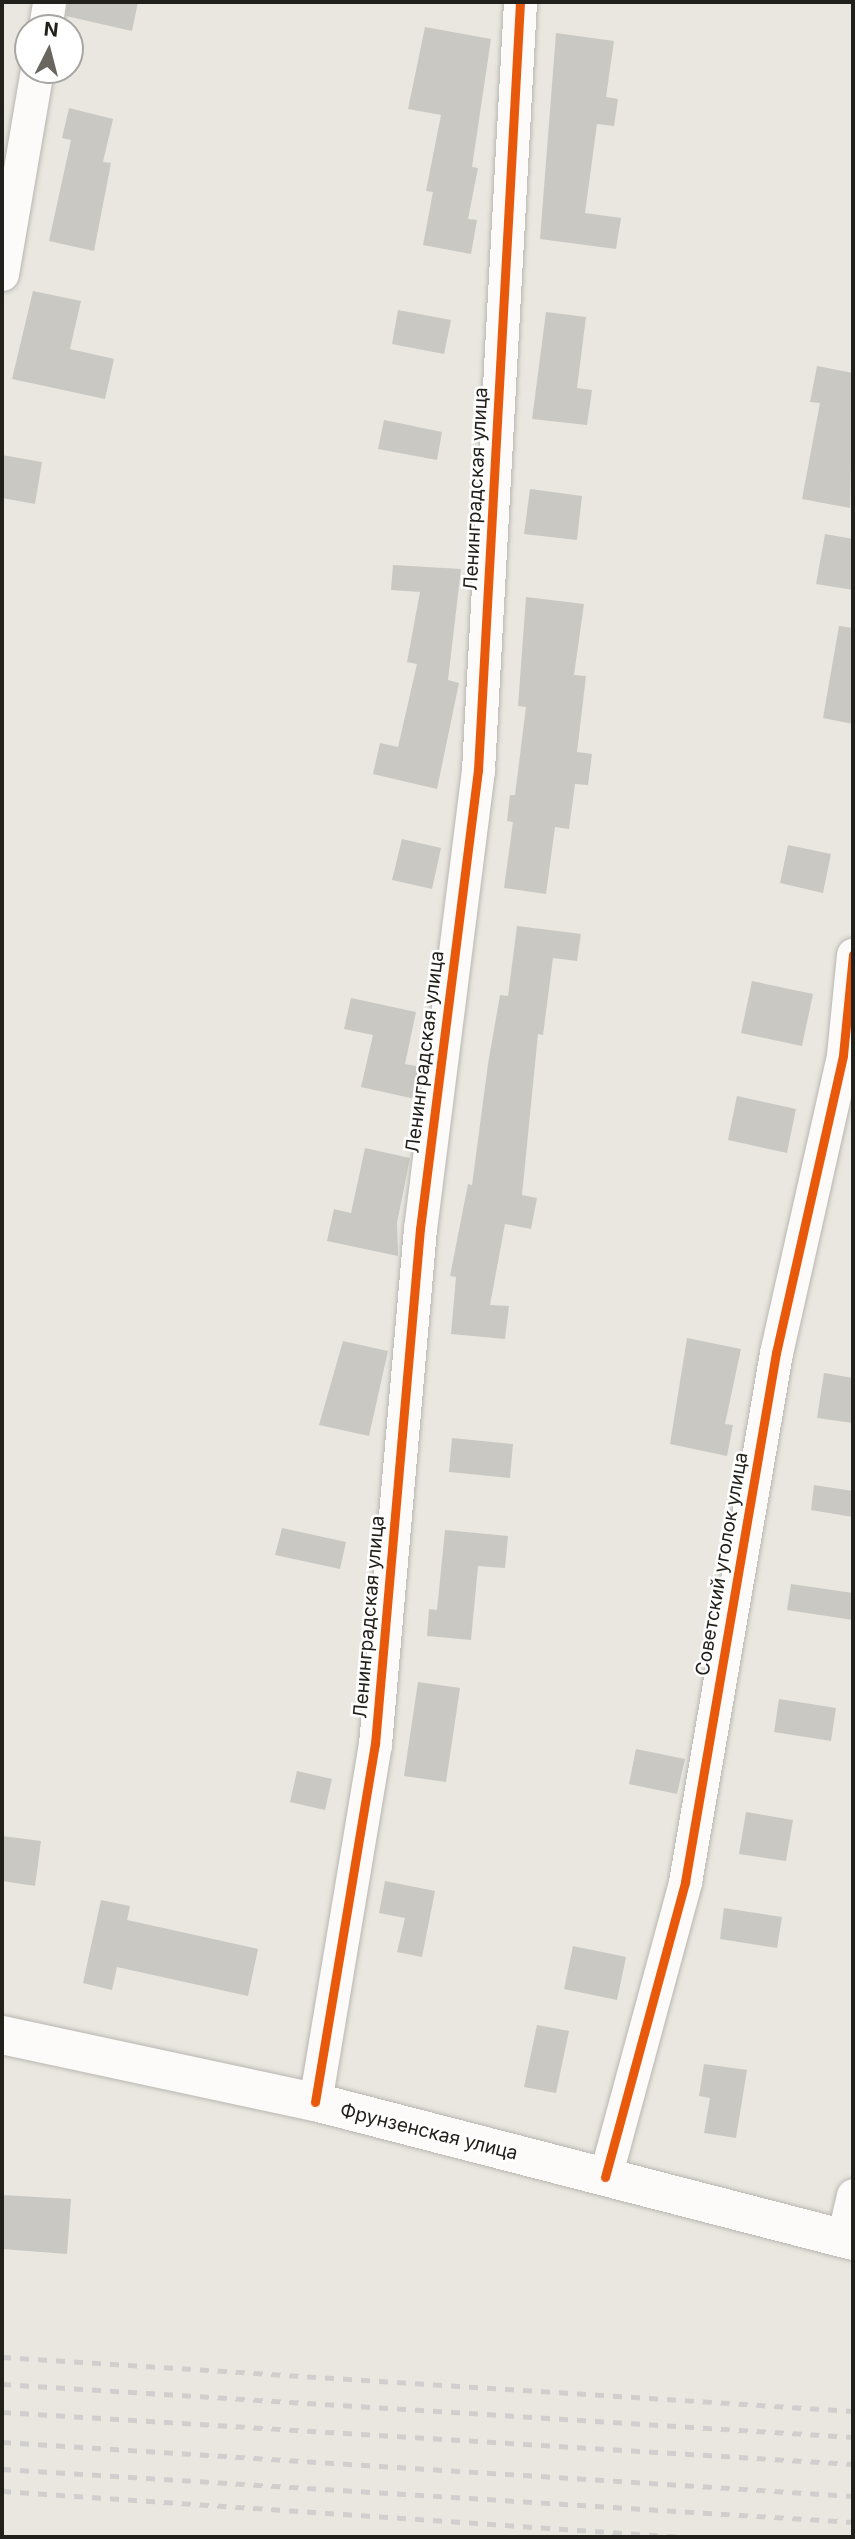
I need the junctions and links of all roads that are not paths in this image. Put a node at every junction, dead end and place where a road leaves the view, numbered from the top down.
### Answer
1 (520, 2) edge
2 (35, 84) edge
3 (2, 274) edge
4 (853, 954) edge
5 (2, 2035) edge
6 (315, 2102) junction
7 (605, 2177) junction
8 (853, 2195) edge
9 (848, 2239) edge

1 - 6 street, Ленинградская улица
2 - 3 street
4 - 7 street, Советский уголок улица
5 - 6 street, Фрунзенская улица
6 - 7 street, Фрунзенская улица
7 - 9 street, Фрунзенская улица
8 - 9 street

